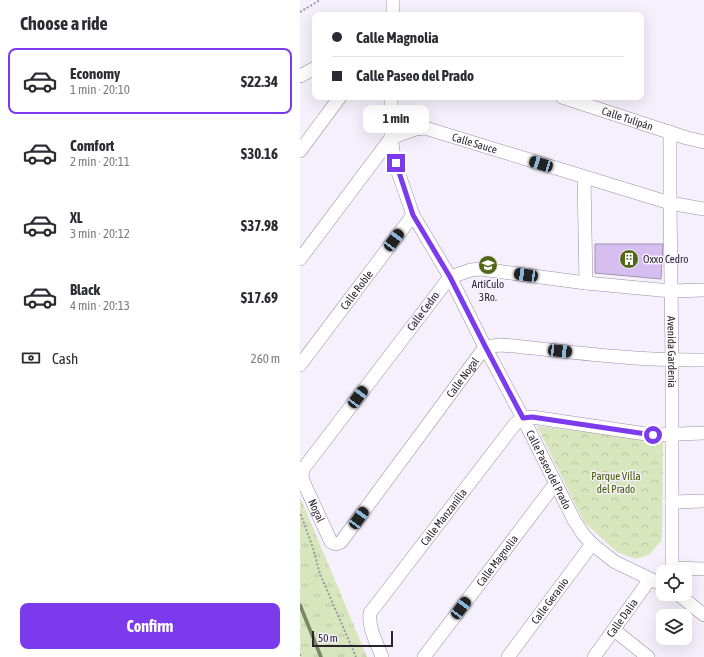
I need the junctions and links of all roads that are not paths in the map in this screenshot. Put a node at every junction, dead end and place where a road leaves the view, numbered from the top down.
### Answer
1 (393, 0) edge
2 (393, 12) edge
3 (312, 70) edge
4 (300, 76) edge
5 (338, 100) edge
6 (391, 100) edge
7 (571, 100) edge
8 (670, 132) junction
9 (391, 138) junction
10 (704, 142) edge
11 (300, 151) edge
12 (584, 177) junction
13 (670, 203) junction
14 (704, 209) edge
15 (413, 215) junction
16 (300, 259) edge
17 (450, 277) junction
18 (586, 283) junction
19 (704, 290) edge
20 (671, 291) junction
21 (485, 346) junction
22 (704, 360) edge
23 (672, 361) junction
24 (300, 365) edge
25 (523, 418) junction
26 (704, 433) edge
27 (672, 434) junction
28 (302, 475) joint
29 (555, 484) junction
30 (704, 501) edge
31 (672, 502) junction
32 (336, 544) joint
33 (592, 544) junction
34 (672, 565) edge
35 (692, 569) edge
36 (704, 569) edge
37 (650, 579) junction
38 (656, 582) edge
39 (687, 601) edge
40 (704, 615) edge
41 (614, 630) junction
42 (382, 657) edge
43 (424, 657) edge
44 (508, 657) edge
45 (594, 657) edge
46 (648, 657) edge

1 - 2 street
3 - 4 street
5 - 11 street
6 - 9 street, Calle Paseo del Prado
7 - 8 street, Calle Tulipán
8 - 10 street, Calle Tulipán
8 - 13 street, Avenida Gardenia
9 - 12 street, Calle Sauce
9 - 15 street, Calle Paseo del Prado
9 - 16 street
12 - 13 street, Calle Sauce
12 - 18 street
13 - 14 street, Calle Sauce
13 - 20 street, Avenida Gardenia
15 - 17 street, Calle Paseo del Prado
15 - 24 street, Calle Roble
17 - 18 street
17 - 21 street, Calle Paseo del Prado
17 - 28 street, Calle Cedro
18 - 20 street
19 - 20 street
20 - 23 street, Avenida Gardenia
21 - 23 street, Calle Nogal
21 - 25 street, Calle Paseo del Prado
21 - 32 street, Calle Nogal
22 - 23 street, Calle Nogal
23 - 27 street, Avenida Gardenia
25 - 27 street
25 - 29 street, Calle Paseo del Prado
25 - 42 street, Calle Manzanilla
26 - 27 street
27 - 31 street, Avenida Gardenia
28 - 32 street, Nogal
29 - 33 street, Calle Paseo del Prado
29 - 43 street, Calle Magnolia
30 - 31 street
31 - 34 street, Avenida Gardenia
33 - 37 street, Calle Paseo del Prado
33 - 44 street, Calle Geranio
35 - 36 street
37 - 38 street, Calle Paseo del Prado
37 - 41 street, Calle Dalia
39 - 40 street
41 - 45 street, Calle Dalia
41 - 46 street

